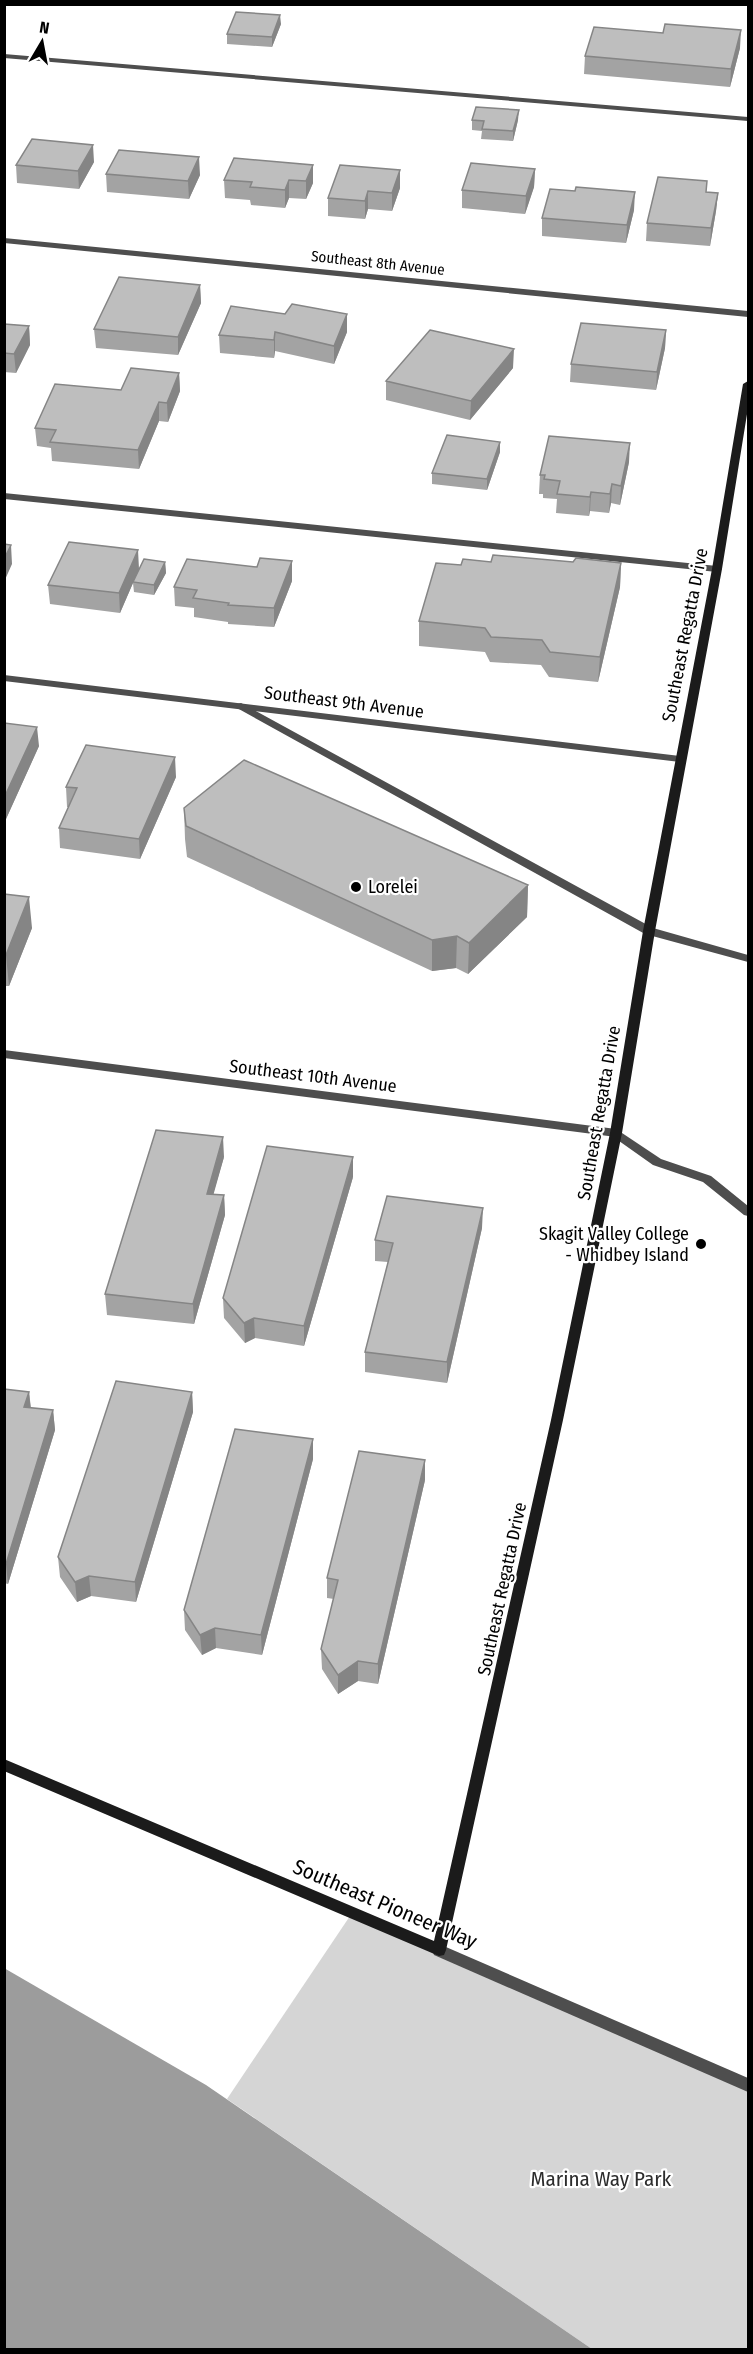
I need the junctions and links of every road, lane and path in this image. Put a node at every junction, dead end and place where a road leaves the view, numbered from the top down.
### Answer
1 (4, 56) edge
2 (748, 118) edge
3 (4, 240) edge
4 (748, 314) edge
5 (748, 384) edge
6 (4, 496) edge
7 (717, 569) junction
8 (4, 678) edge
9 (241, 706) junction
10 (680, 759) junction
11 (649, 931) junction
12 (748, 959) edge
13 (4, 1054) edge
14 (616, 1133) junction
15 (748, 1212) edge
16 (4, 1765) edge
17 (439, 1950) junction
18 (748, 2085) edge

1 - 2 street
3 - 4 street, Southeast 8th Avenue
5 - 7 main road, Southeast Regatta Drive
6 - 7 street
7 - 10 main road, Southeast Regatta Drive
8 - 9 street, Southeast 9th Avenue
9 - 10 street, Southeast 9th Avenue
9 - 11 street
10 - 11 main road, Southeast Regatta Drive
11 - 12 street
11 - 14 main road, Southeast Regatta Drive
13 - 14 street, Southeast 10th Avenue
14 - 15 street
14 - 17 main road, Southeast Regatta Drive
16 - 17 main road, Southeast Pioneer Way
17 - 18 street, Southeast Pioneer Way

